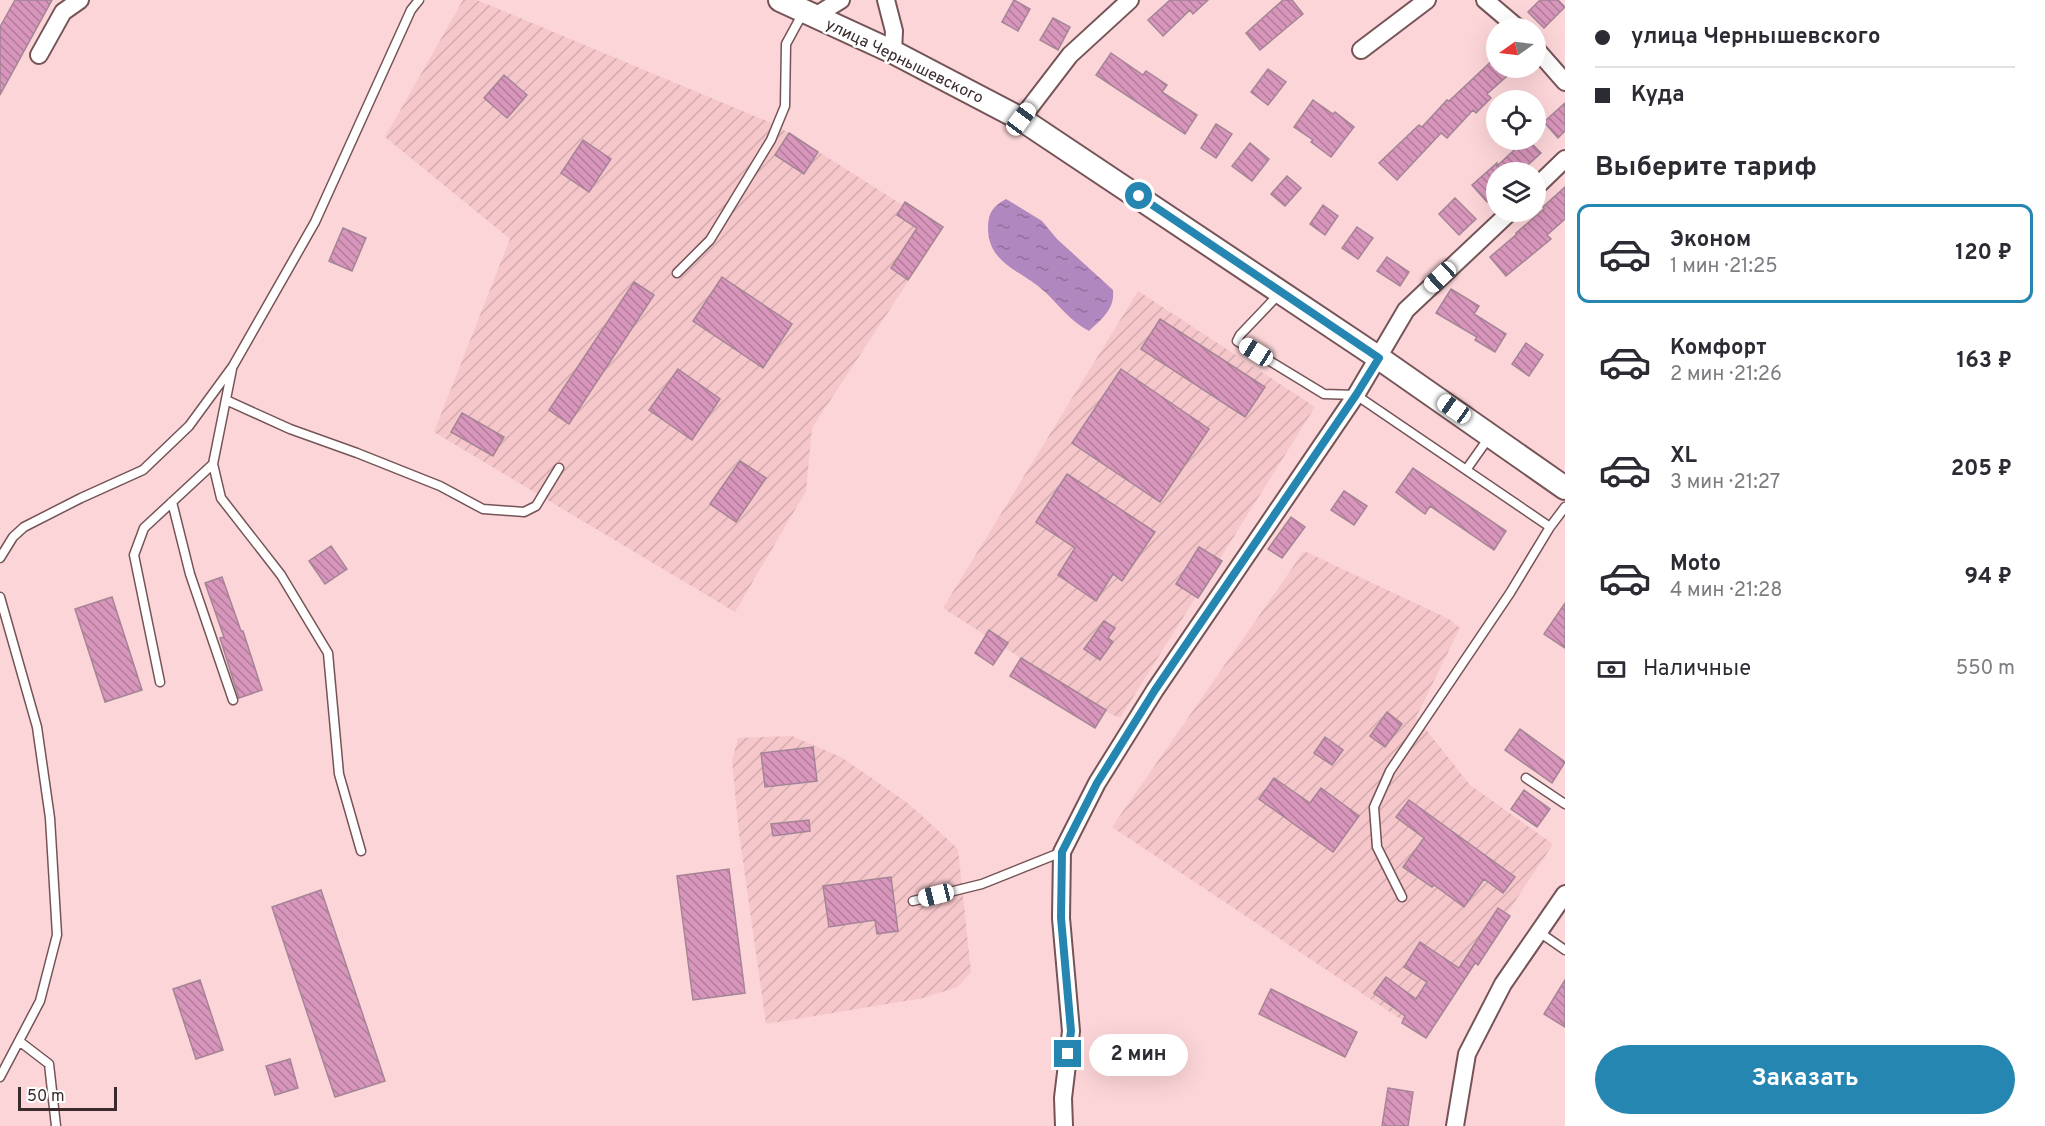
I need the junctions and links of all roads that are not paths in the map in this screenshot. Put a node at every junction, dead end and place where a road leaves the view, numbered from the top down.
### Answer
1 (80, 0) edge
2 (419, 0) edge
3 (780, 0) edge
4 (841, 0) edge
5 (886, 0) edge
6 (1130, 0) edge
7 (1426, 0) edge
8 (1485, 0) edge
9 (809, 13) junction
10 (1506, 18) edge
11 (1361, 50) dead end
12 (893, 52) junction
13 (39, 55) dead end
14 (1546, 60) edge
15 (1565, 82) edge
16 (1021, 119) junction
17 (1565, 159) edge
18 (1546, 177) edge
19 (1499, 222) edge
20 (677, 273) dead end
21 (1280, 293) junction
22 (1379, 358) junction
23 (233, 366) junction
24 (1356, 395) junction
25 (226, 400) junction
26 (1491, 435) junction
27 (213, 464) junction
28 (559, 468) dead end
29 (1466, 470) junction
30 (1565, 488) edge
31 (172, 502) junction
32 (1565, 507) edge
33 (1550, 527) junction
34 (0, 558) edge
35 (0, 597) edge
36 (160, 681) dead end
37 (233, 699) dead end
38 (1526, 778) dead end
39 (1565, 804) edge
40 (361, 851) dead end
41 (1062, 852) junction
42 (1565, 894) edge
43 (1402, 897) dead end
44 (913, 901) dead end
45 (1539, 932) junction
46 (1565, 950) edge
47 (19, 1041) junction
48 (0, 1077) edge
49 (56, 1126) edge
50 (1064, 1126) edge
51 (1455, 1126) edge

1 - 13 street
2 - 23 lane
3 - 9 main road, улица Чернышевского
4 - 9 street
5 - 12 street
6 - 16 street
7 - 11 street
8 - 10 street
9 - 12 main road, улица Чернышевского
9 - 20 lane
12 - 16 main road, улица Чернышевского
14 - 15 street
16 - 21 main road, улица Чернышевского
17 - 18 street
19 - 22 street
21 - 22 main road, улица Чернышевского
21 - 24 lane
22 - 24 street
22 - 26 main road, улица Чернышевского
23 - 25 lane
23 - 34 lane
24 - 29 lane
24 - 41 street
25 - 27 lane
25 - 28 lane
26 - 29 lane
26 - 30 main road, улица Чернышевского
27 - 31 lane
27 - 40 lane
29 - 33 lane
31 - 36 lane
31 - 37 lane
32 - 33 lane
33 - 43 lane
35 - 47 lane
38 - 39 lane
41 - 44 lane
41 - 50 street
42 - 45 street
45 - 46 lane
45 - 51 street
47 - 48 lane
47 - 49 lane

